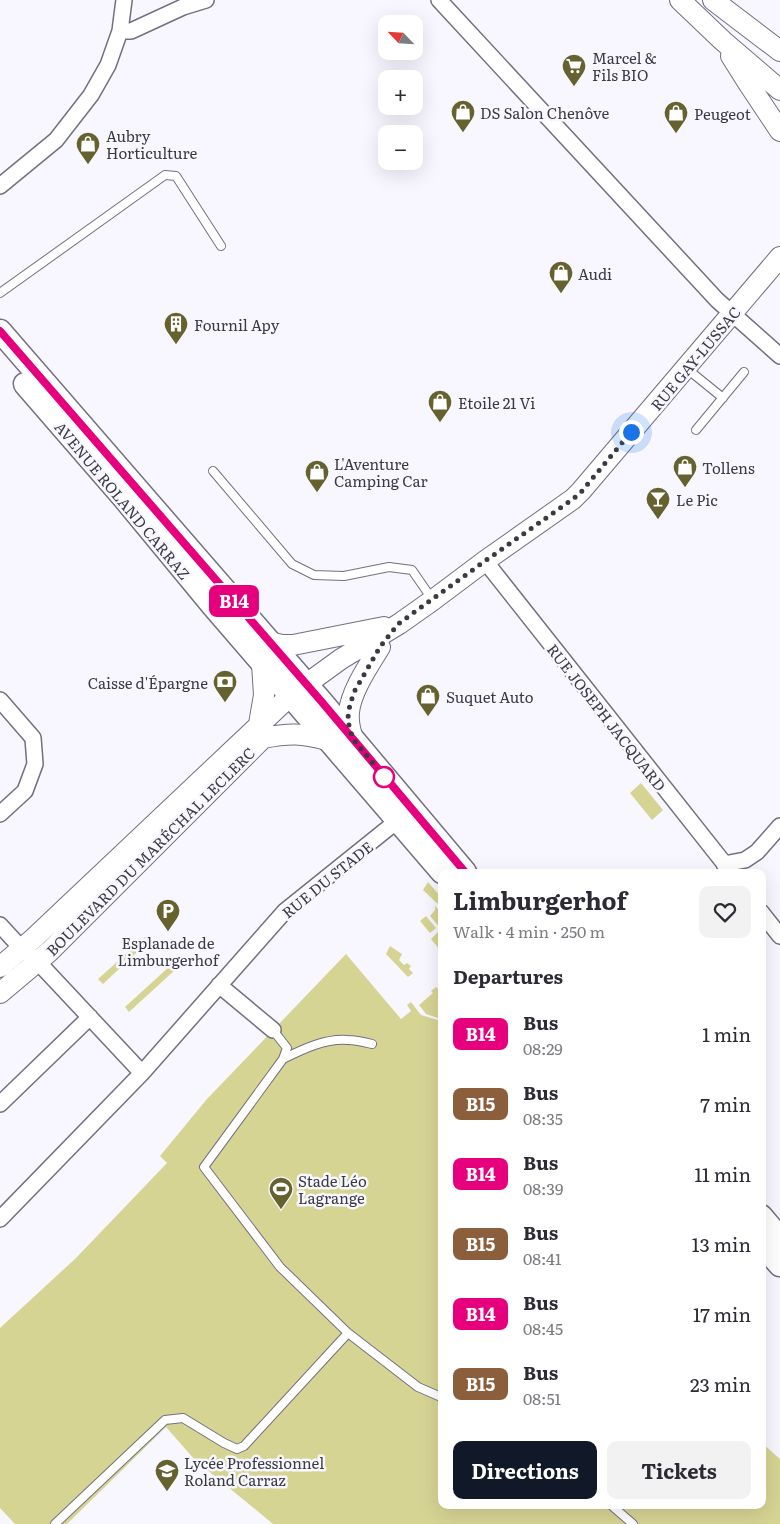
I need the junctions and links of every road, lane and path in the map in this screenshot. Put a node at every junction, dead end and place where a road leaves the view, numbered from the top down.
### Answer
1 (124, 0) edge
2 (206, 0) edge
3 (439, 0) edge
4 (680, 0) edge
5 (713, 0) edge
6 (732, 15) junction
7 (120, 32) junction
8 (780, 34) edge
9 (723, 41) junction
10 (780, 52) edge
11 (780, 90) edge
12 (780, 131) edge
13 (0, 186) edge
14 (222, 246) dead end
15 (779, 261) edge
16 (0, 293) edge
17 (732, 314) junction
18 (0, 331) edge
19 (0, 355) edge
20 (780, 356) edge
21 (686, 368) junction
22 (744, 372) dead end
23 (722, 398) junction
24 (696, 430) dead end
25 (213, 471) dead end
26 (485, 561) junction
27 (433, 600) junction
28 (398, 624) junction
29 (269, 642) junction
30 (380, 647) junction
31 (262, 664) junction
32 (302, 695) junction
33 (0, 700) edge
34 (261, 731) junction
35 (353, 739) junction
36 (327, 740) junction
37 (0, 814) edge
38 (397, 821) junction
39 (780, 826) edge
40 (728, 868) edge
41 (439, 869) edge
42 (462, 869) edge
43 (766, 918) edge
44 (0, 925) edge
45 (780, 936) edge
46 (22, 949) junction
47 (38, 962) junction
48 (0, 967) edge
49 (219, 985) junction
50 (0, 993) edge
51 (90, 1017) junction
52 (273, 1030) joint
53 (372, 1044) dead end
54 (284, 1059) junction
55 (142, 1073) junction
56 (0, 1104) edge
57 (0, 1219) edge
58 (766, 1222) edge
59 (780, 1238) edge
60 (766, 1250) edge
61 (780, 1265) edge
62 (348, 1332) junction
63 (438, 1396) edge
64 (616, 1509) edge
65 (55, 1524) edge
66 (633, 1524) edge

1 - 7 street
2 - 7 street
3 - 17 street
4 - 9 main road
5 - 6 main road
6 - 8 main road
6 - 10 main road
7 - 13 street
9 - 11 main road
9 - 12 main road
14 - 16 lane
15 - 17 main road, RUE GAY-LUSSAC
17 - 20 street
17 - 21 main road, RUE GAY-LUSSAC
18 - 29 main road, AVENUE ROLAND CARRAZ
19 - 31 main road, AVENUE ROLAND CARRAZ
21 - 23 lane
21 - 26 main road, RUE GAY-LUSSAC
22 - 23 lane
23 - 24 lane
25 - 27 lane
26 - 27 main road, RUE GAY-LUSSAC
26 - 40 street, RUE JOSEPH JACQUARD
27 - 28 main road, RUE GAY-LUSSAC
28 - 29 main road
28 - 30 main road, RUE GAY-LUSSAC
28 - 32 main road, RUE GAY-LUSSAC
29 - 32 main road, AVENUE ROLAND CARRAZ
30 - 32 main road, RUE GAY-LUSSAC
30 - 35 main road
31 - 32 main road, AVENUE ROLAND CARRAZ
31 - 34 main road
32 - 34 main road, BOULEVARD DU MARÉCHAL LECLERC
32 - 35 main road, AVENUE ROLAND CARRAZ
32 - 36 main road, AVENUE ROLAND CARRAZ
33 - 37 street
34 - 36 main road
34 - 46 main road, BOULEVARD DU MARÉCHAL LECLERC
34 - 47 main road, BOULEVARD DU MARÉCHAL LECLERC
35 - 42 main road, AVENUE ROLAND CARRAZ
36 - 38 main road, AVENUE ROLAND CARRAZ
38 - 41 main road, AVENUE ROLAND CARRAZ
38 - 49 street, RUE DU STADE
39 - 40 street
43 - 45 street
44 - 46 street
46 - 47 street
46 - 48 main road, BOULEVARD DU MARÉCHAL LECLERC
47 - 50 main road, BOULEVARD DU MARÉCHAL LECLERC
47 - 51 street
49 - 52 street
49 - 55 street, RUE DU STADE
51 - 55 street
51 - 56 street
52 - 54 lane
53 - 54 lane
54 - 62 lane
55 - 57 street, RUE DU STADE
58 - 59 main road
60 - 61 main road
62 - 63 lane
62 - 65 lane
64 - 66 lane

